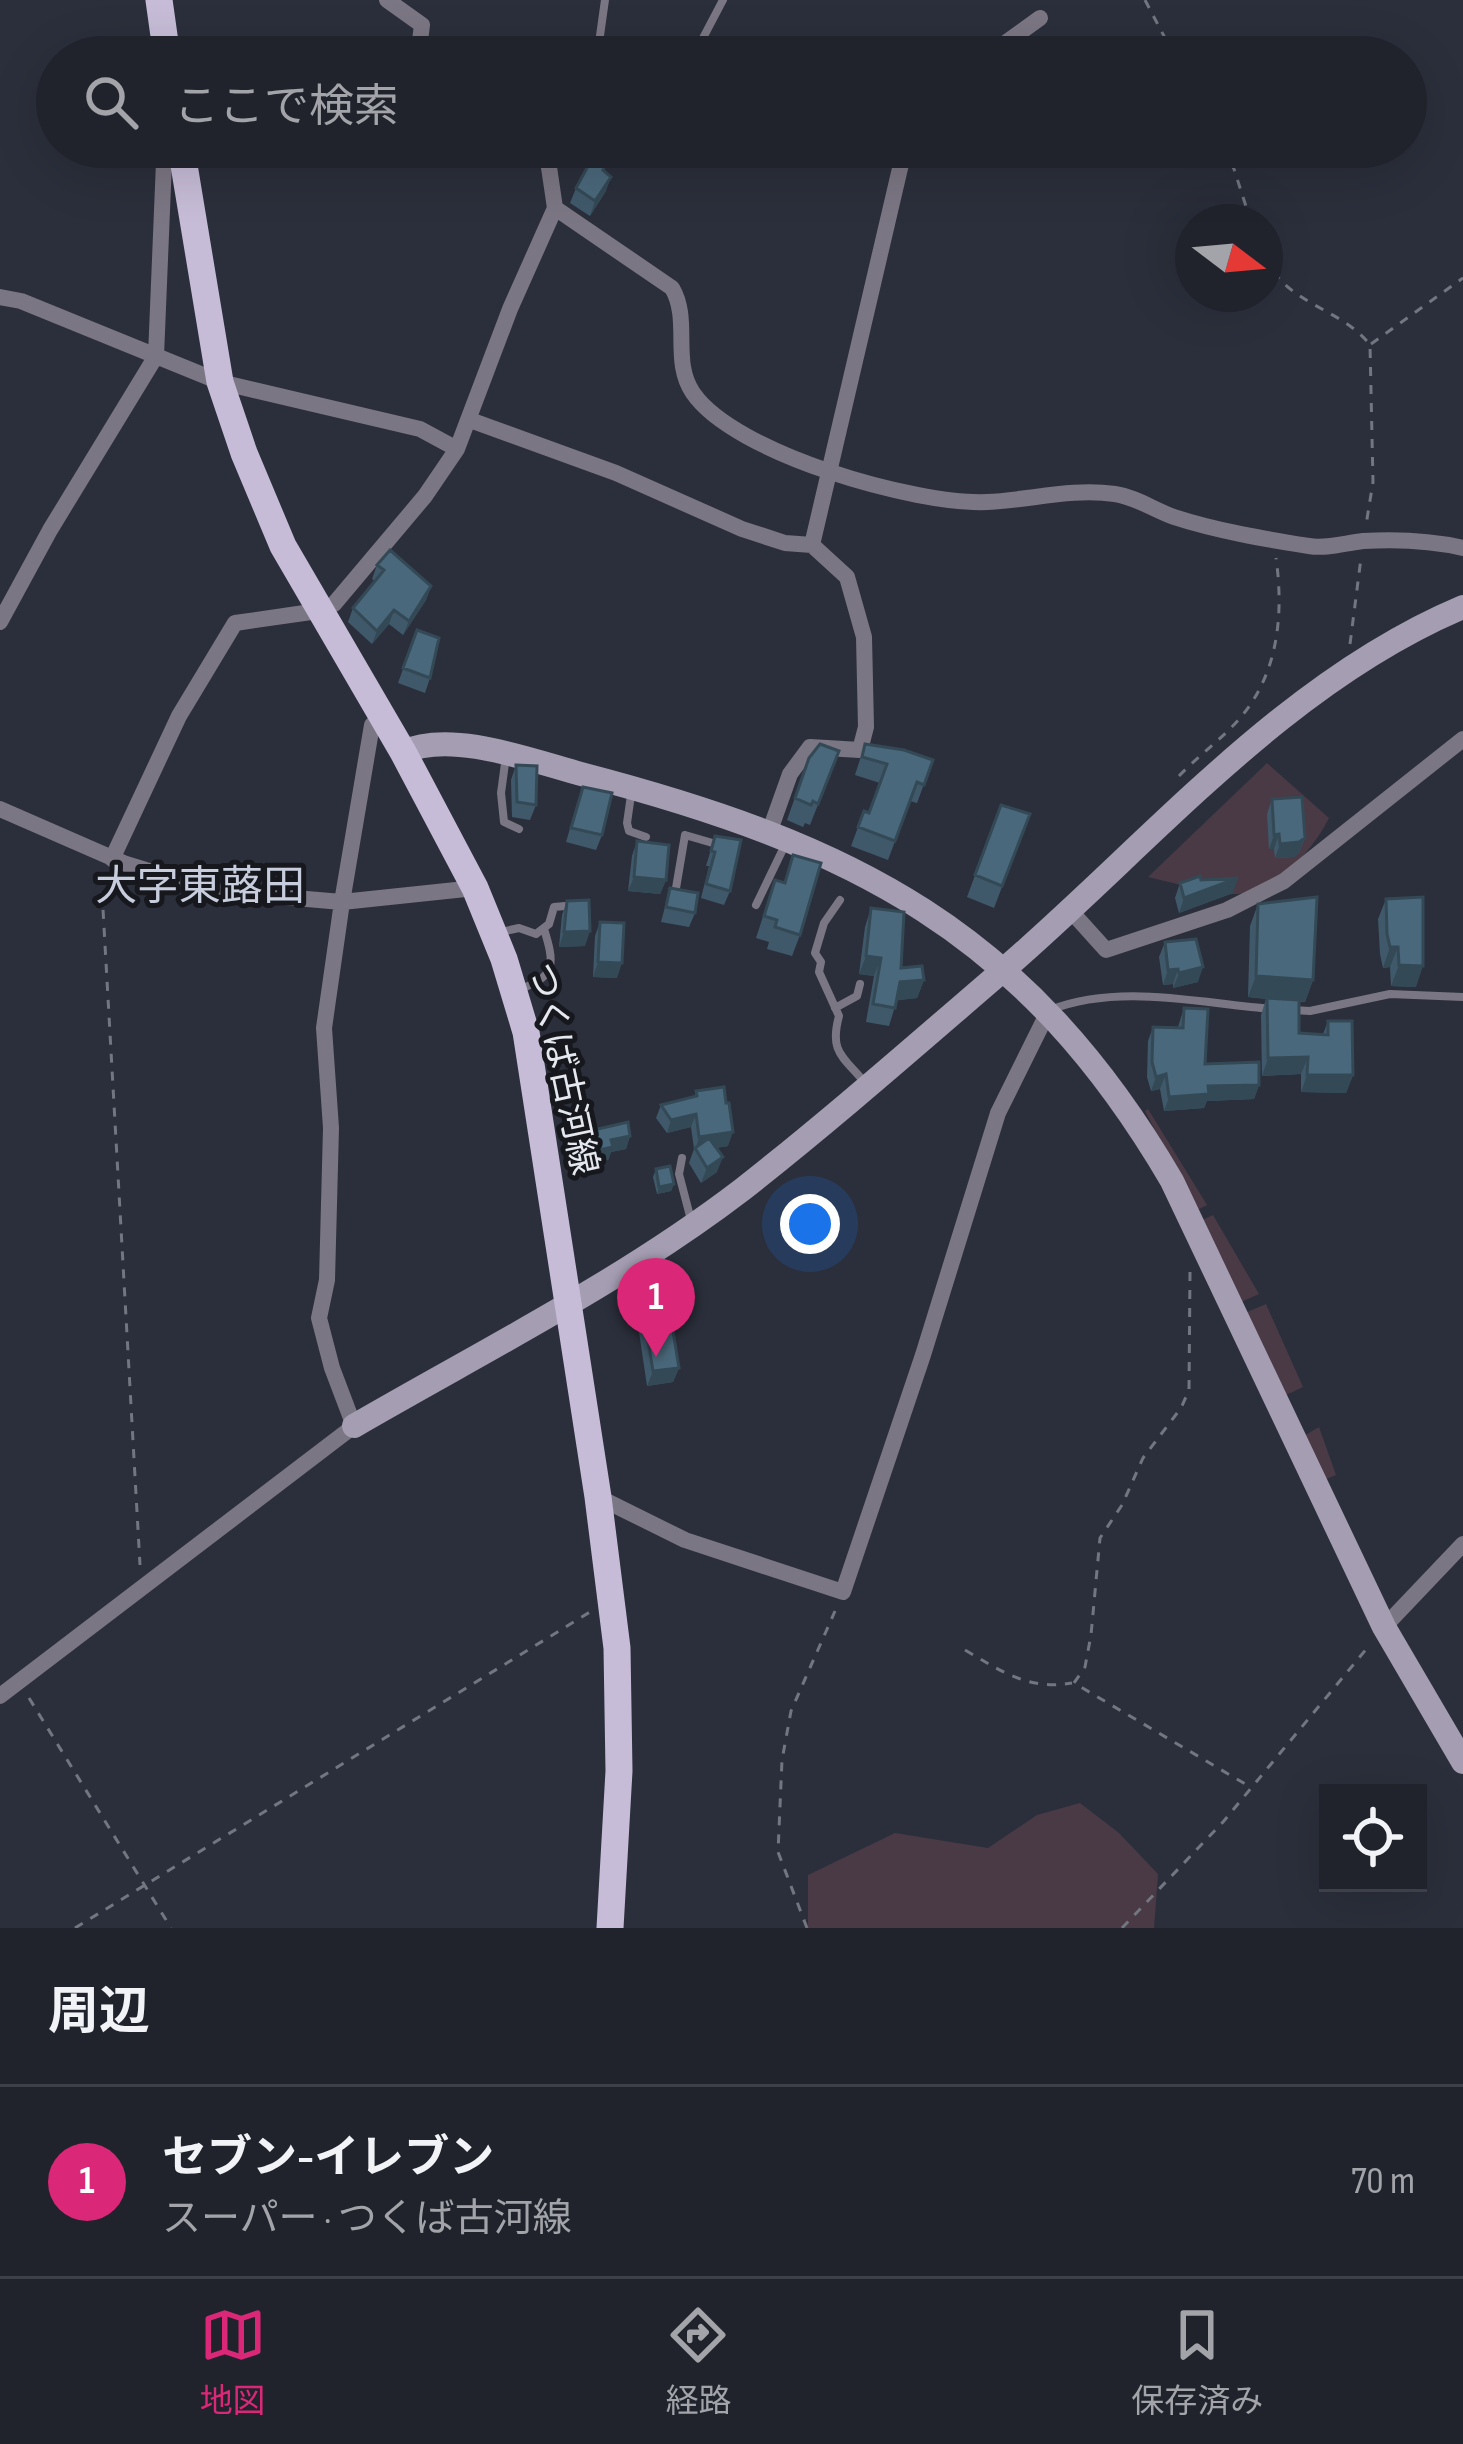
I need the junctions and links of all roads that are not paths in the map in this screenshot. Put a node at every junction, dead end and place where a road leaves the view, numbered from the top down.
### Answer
1 (159, 0) edge
2 (387, 0) edge
3 (605, 0) edge
4 (723, 0) edge
5 (1040, 18) dead end
6 (167, 36) edge
7 (421, 36) edge
8 (600, 36) edge
9 (704, 36) edge
10 (1015, 36) edge
11 (164, 168) edge
12 (182, 168) edge
13 (549, 168) edge
14 (900, 168) edge
15 (556, 208) junction
16 (0, 298) edge
17 (156, 356) junction
18 (220, 382) junction
19 (470, 420) junction
20 (457, 449) junction
21 (828, 474) junction
22 (812, 545) junction
23 (1463, 548) edge
24 (1463, 607) edge
25 (318, 611) junction
26 (0, 622) edge
27 (382, 716) junction
28 (1463, 739) edge
29 (403, 752) junction
30 (507, 755) junction
31 (633, 788) junction
32 (693, 805) junction
33 (0, 809) edge
34 (520, 830) dead end
35 (685, 835) junction
36 (646, 837) edge
37 (778, 837) junction
38 (716, 844) edge
39 (106, 856) junction
40 (475, 888) junction
41 (686, 897) edge
42 (839, 900) dead end
43 (342, 902) junction
44 (756, 905) dead end
45 (565, 906) edge
46 (1069, 909) junction
47 (544, 929) junction
48 (494, 935) junction
49 (1004, 970) junction
50 (860, 984) dead end
51 (514, 993) junction
52 (1463, 998) edge
53 (836, 1008) junction
54 (1048, 1010) junction
55 (867, 1085) junction
56 (682, 1158) dead end
57 (693, 1223) junction
58 (568, 1303) junction
59 (354, 1426) junction
60 (598, 1497) junction
61 (1463, 1544) edge
62 (1384, 1627) junction
63 (0, 1696) edge
64 (1463, 1762) edge
65 (610, 1928) edge

1 - 6 main road
2 - 7 street
3 - 8 lane
4 - 9 lane
5 - 10 street
11 - 17 street
12 - 18 main road, つくば古河線
13 - 15 street
14 - 21 street
15 - 19 street
15 - 21 street
16 - 17 street
17 - 18 street
17 - 26 street
18 - 20 street
18 - 25 main road, つくば古河線
19 - 20 street
19 - 22 street
20 - 25 street
21 - 22 street
21 - 23 street
22 - 37 street
24 - 46 street
25 - 27 main road, つくば古河線
25 - 39 street
27 - 29 main road, つくば古河線
27 - 43 street
28 - 46 street
29 - 30 street
29 - 40 main road, つくば古河線
30 - 31 street
30 - 34 lane
31 - 32 street
31 - 36 lane
32 - 35 lane
32 - 37 street
33 - 39 street
35 - 38 lane
35 - 41 lane
37 - 44 lane
37 - 49 street
39 - 43 street
40 - 43 street
40 - 48 main road, つくば古河線
42 - 53 lane
43 - 59 street
45 - 47 lane
46 - 49 street
47 - 48 lane
47 - 51 lane
48 - 51 main road, つくば古河線
49 - 54 street
49 - 55 street
50 - 53 lane
51 - 58 main road, つくば古河線
52 - 54 lane
53 - 55 lane
54 - 60 street
54 - 62 street
55 - 57 street
56 - 57 lane
57 - 58 street
58 - 59 street
58 - 60 main road, つくば古河線
59 - 63 street
60 - 65 main road, つくば古河線
61 - 62 street
62 - 64 street

